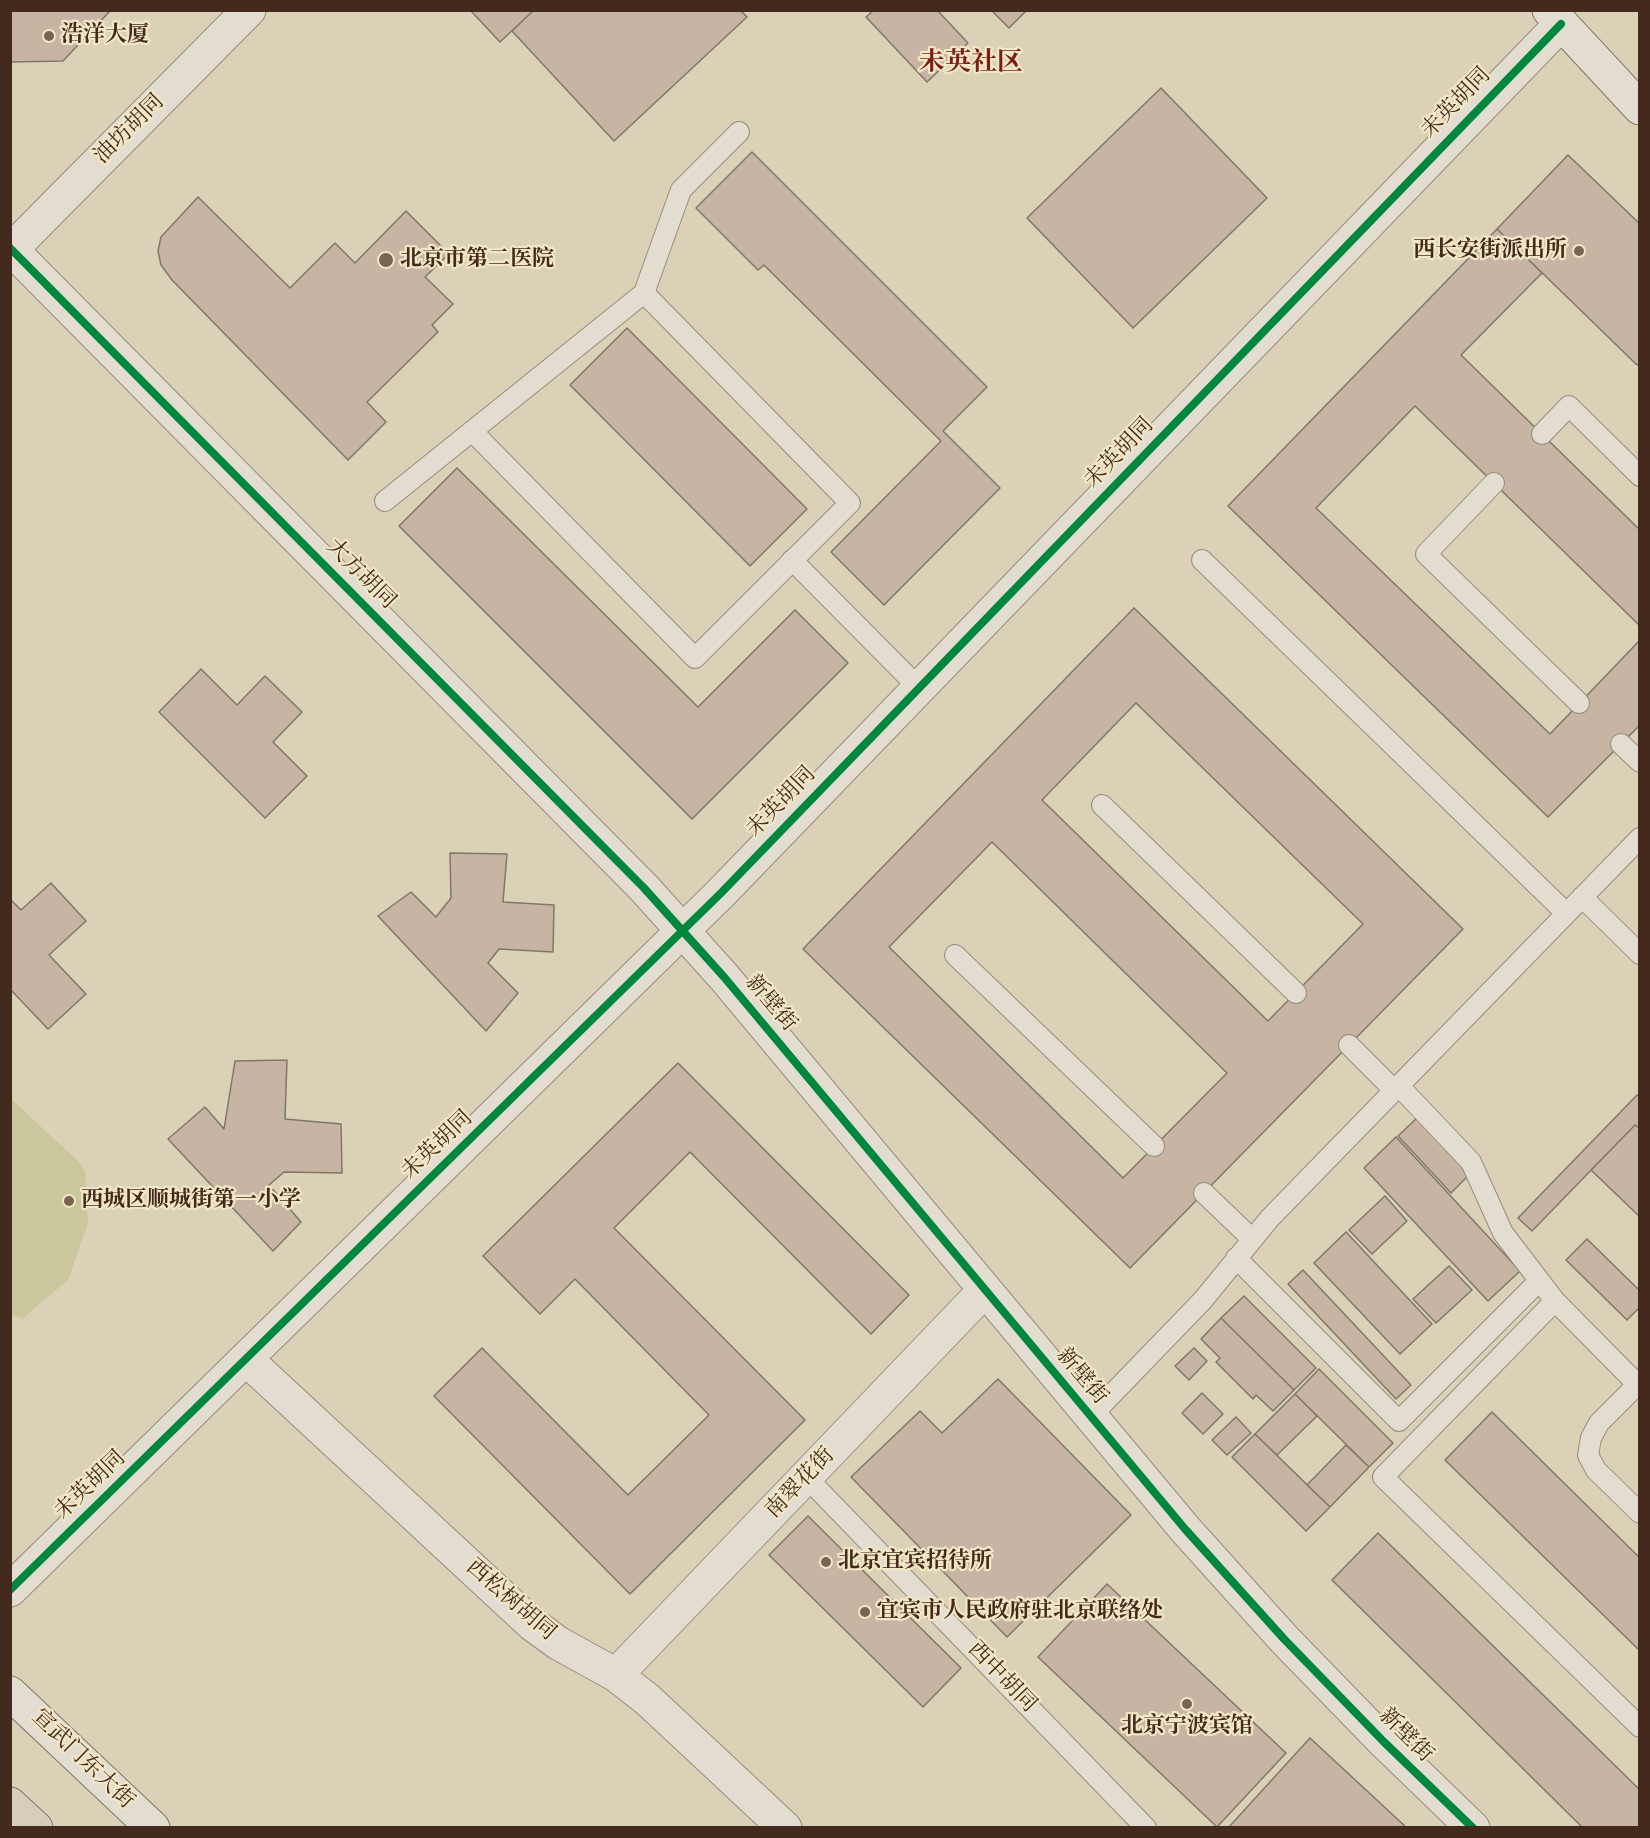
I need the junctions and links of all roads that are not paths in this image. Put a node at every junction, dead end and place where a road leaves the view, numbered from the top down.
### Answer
1 (249, 10) edge
2 (1555, 17) edge
3 (1640, 108) edge
4 (739, 132) dead end
5 (11, 248) edge
6 (644, 293) junction
7 (472, 431) junction
8 (1542, 434) dead end
9 (1640, 476) edge
10 (1494, 483) dead end
11 (385, 501) dead end
12 (792, 560) junction
13 (1202, 560) dead end
14 (919, 688) junction
15 (1579, 703) dead end
16 (1621, 744) dead end
17 (1640, 762) edge
18 (1102, 805) dead end
19 (1640, 838) edge
20 (1582, 897) junction
21 (1566, 913) junction
22 (682, 931) junction
23 (1640, 954) edge
24 (955, 955) dead end
25 (1296, 993) dead end
26 (1349, 1045) dead end
27 (1397, 1088) junction
28 (1154, 1146) dead end
29 (1204, 1193) dead end
30 (1251, 1239) junction
31 (1236, 1258) junction
32 (1539, 1281) junction
33 (984, 1291) junction
34 (1555, 1301) junction
35 (246, 1359) junction
36 (1638, 1386) edge
37 (1090, 1417) junction
38 (807, 1478) junction
39 (1640, 1513) edge
40 (10, 1590) edge
41 (616, 1675) junction
42 (10, 1693) edge
43 (1640, 1727) edge
44 (10, 1804) edge
45 (36, 1827) edge
46 (153, 1827) edge
47 (785, 1827) edge
48 (1146, 1827) edge
49 (1473, 1827) edge

1 - 5 street, 油坊胡同
2 - 3 street
2 - 14 street, 未英胡同
4 - 6 lane
5 - 22 street, 大方胡同
6 - 7 lane
6 - 12 lane
7 - 11 lane
7 - 12 lane
8 - 9 lane
10 - 15 lane
12 - 14 lane
13 - 21 lane
14 - 22 street, 未英胡同
16 - 17 lane
18 - 25 lane
19 - 20 lane
20 - 21 lane
20 - 23 lane
21 - 27 lane
22 - 33 street, 新壁街
22 - 35 street, 未英胡同
24 - 28 lane
26 - 27 lane
27 - 30 lane
27 - 32 lane
29 - 30 lane
30 - 31 lane
31 - 32 lane
31 - 37 lane
32 - 34 lane
33 - 37 street, 新壁街
33 - 38 street, 南翠花街
34 - 36 lane
34 - 43 lane
35 - 40 street, 未英胡同
35 - 41 street, 西松树胡同
36 - 39 lane
37 - 49 street, 新壁街
38 - 41 street, 南翠花街
38 - 48 lane, 西中胡同
41 - 47 street, 西松树胡同
42 - 46 street, 宣武门东大街
44 - 45 main road

